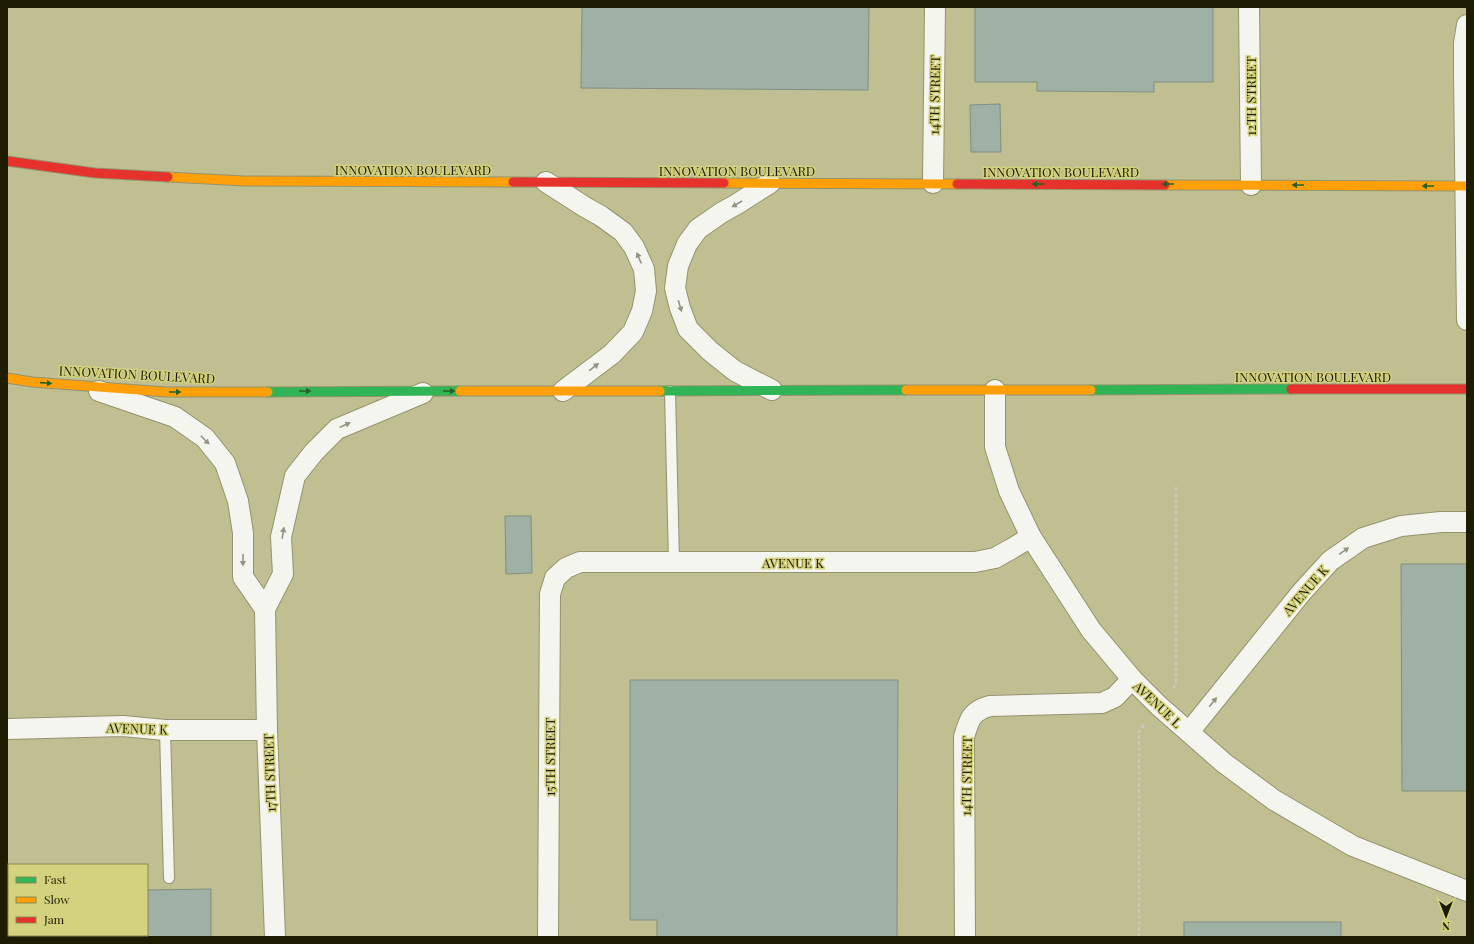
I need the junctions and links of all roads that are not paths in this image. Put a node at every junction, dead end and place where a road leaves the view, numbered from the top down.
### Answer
1 (935, 7) edge
2 (1250, 7) edge
3 (1467, 25) edge
4 (7, 161) edge
5 (546, 182) junction
6 (770, 183) junction
7 (933, 183) junction
8 (1251, 185) junction
9 (1466, 186) edge
10 (1467, 320) edge
11 (7, 378) edge
12 (81, 385) junction
13 (1467, 389) edge
14 (772, 390) junction
15 (996, 390) junction
16 (427, 391) junction
17 (563, 391) junction
18 (670, 391) junction
19 (1467, 522) edge
20 (1031, 536) junction
21 (674, 562) junction
22 (555, 578) joint
23 (264, 609) junction
24 (1132, 679) junction
25 (7, 729) edge
26 (165, 730) junction
27 (267, 730) junction
28 (1189, 732) junction
29 (169, 878) dead end
30 (1467, 891) edge
31 (275, 937) edge
32 (548, 937) edge
33 (965, 937) edge

1 - 7 street, 14TH STREET
2 - 8 street, 12TH STREET
3 - 9 street
4 - 5 street, INNOVATION BOULEVARD
5 - 6 street, INNOVATION BOULEVARD
17 -> 5 street
6 - 7 street, INNOVATION BOULEVARD
6 -> 14 street
8 -> 7 street, INNOVATION BOULEVARD
9 -> 8 street, INNOVATION BOULEVARD
9 - 10 street
11 -> 12 street, INNOVATION BOULEVARD
12 -> 16 street, INNOVATION BOULEVARD
12 -> 23 street
13 - 15 street, INNOVATION BOULEVARD
14 - 15 street, INNOVATION BOULEVARD
14 - 18 street, INNOVATION BOULEVARD
15 - 20 street, AVENUE L
16 -> 17 street, INNOVATION BOULEVARD
23 -> 16 street
17 - 18 street, INNOVATION BOULEVARD
18 - 21 lane
28 -> 19 street, AVENUE K
20 - 21 street, AVENUE K
20 - 24 street, AVENUE L
21 - 22 street, AVENUE K
22 - 32 street, 15TH STREET
23 - 27 street, 17TH STREET
24 - 28 street, AVENUE L
24 - 33 street, 14TH STREET
25 - 26 street, AVENUE K
26 - 27 street, AVENUE K
26 - 29 lane
27 - 31 street, 17TH STREET
28 - 30 street, AVENUE L

